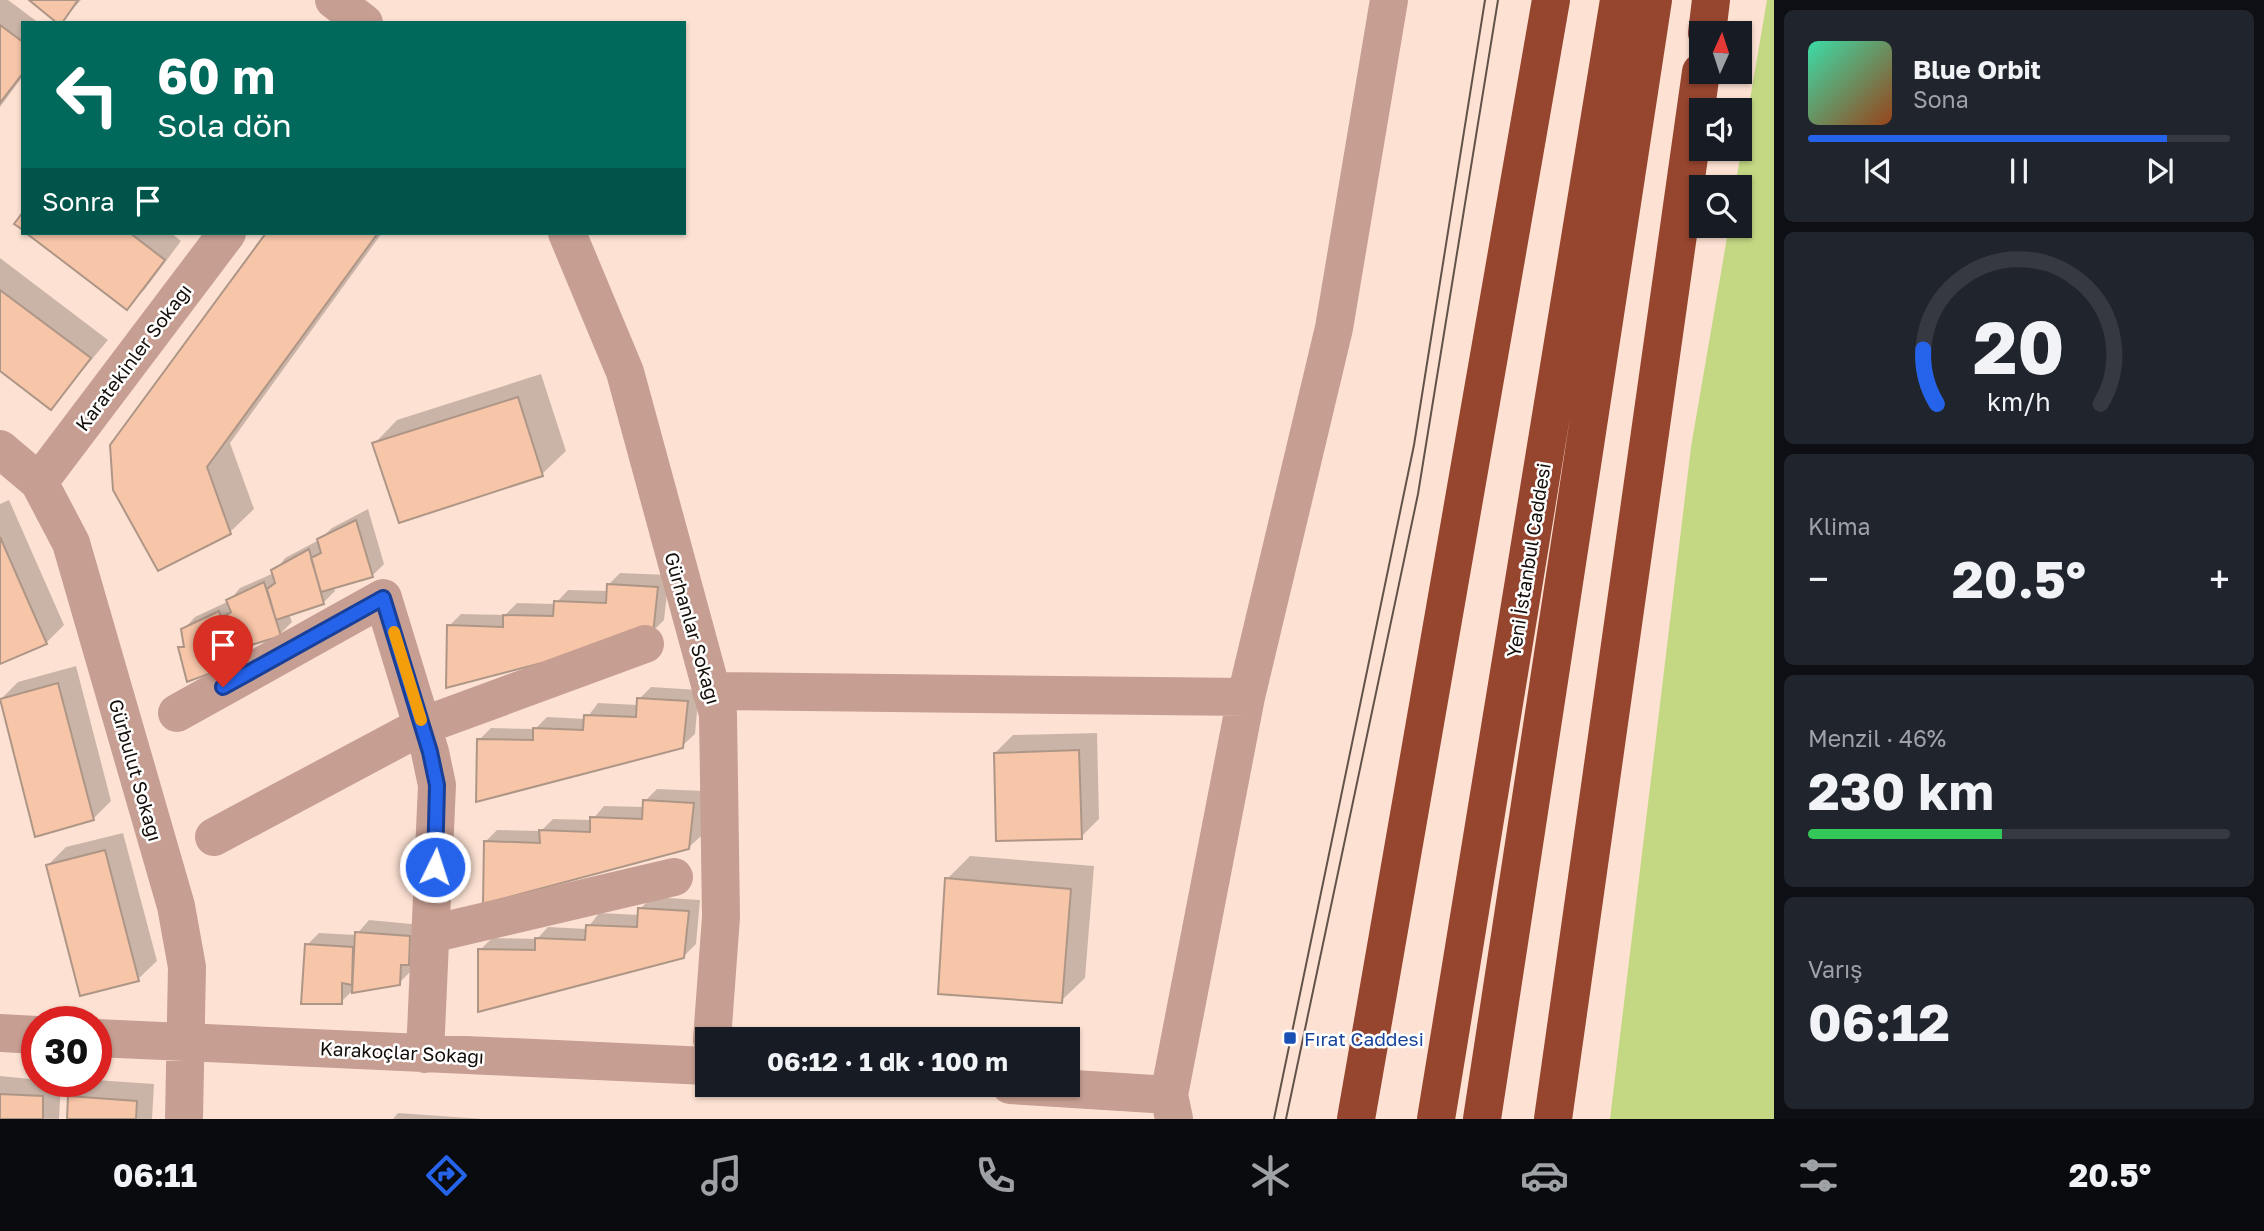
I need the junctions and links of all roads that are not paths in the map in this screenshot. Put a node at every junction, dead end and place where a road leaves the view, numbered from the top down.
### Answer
1 (334, 0) edge
2 (1389, 0) edge
3 (1551, 0) edge
4 (1619, 0) edge
5 (1653, 0) edge
6 (1711, 0) edge
7 (361, 21) edge
8 (1708, 21) edge
9 (1699, 84) edge
10 (225, 235) edge
11 (568, 235) edge
12 (0, 449) edge
13 (39, 482) junction
14 (645, 644) dead end
15 (711, 691) junction
16 (1246, 697) junction
17 (177, 713) dead end
18 (422, 726) junction
19 (214, 837) dead end
20 (674, 877) dead end
21 (431, 934) junction
22 (713, 1027) edge
23 (0, 1033) edge
24 (21, 1034) edge
25 (112, 1039) edge
26 (188, 1043) junction
27 (425, 1054) junction
28 (695, 1065) edge
29 (1080, 1097) edge
30 (1165, 1111) edge
31 (184, 1119) edge
32 (1356, 1119) edge
33 (1436, 1119) edge
34 (1482, 1119) edge
35 (1553, 1119) edge

1 - 7 street
2 - 16 street
3 - 32 highway
4 - 33 highway, Yeni İstanbul Caddesi
5 - 34 highway, Yeni İstanbul Caddesi
6 - 8 highway
9 - 35 highway
10 - 13 street, Karatekinler Sokağı
11 - 15 street, Gürhanlar Sokağı
12 - 13 street, Gürbulut Sokağı
13 - 26 street, Gürbulut Sokağı
14 - 18 street
15 - 16 street
15 - 22 street, Gürhanlar Sokağı
16 - 30 street
17 - 18 street
18 - 19 street
18 - 21 street
20 - 21 street
21 - 27 street
23 - 24 street
25 - 26 street, Karakoçlar Sokağı
26 - 27 street, Karakoçlar Sokağı
26 - 31 street, Gürbulut Sokağı
27 - 28 street, Karakoçlar Sokağı
29 - 30 street

